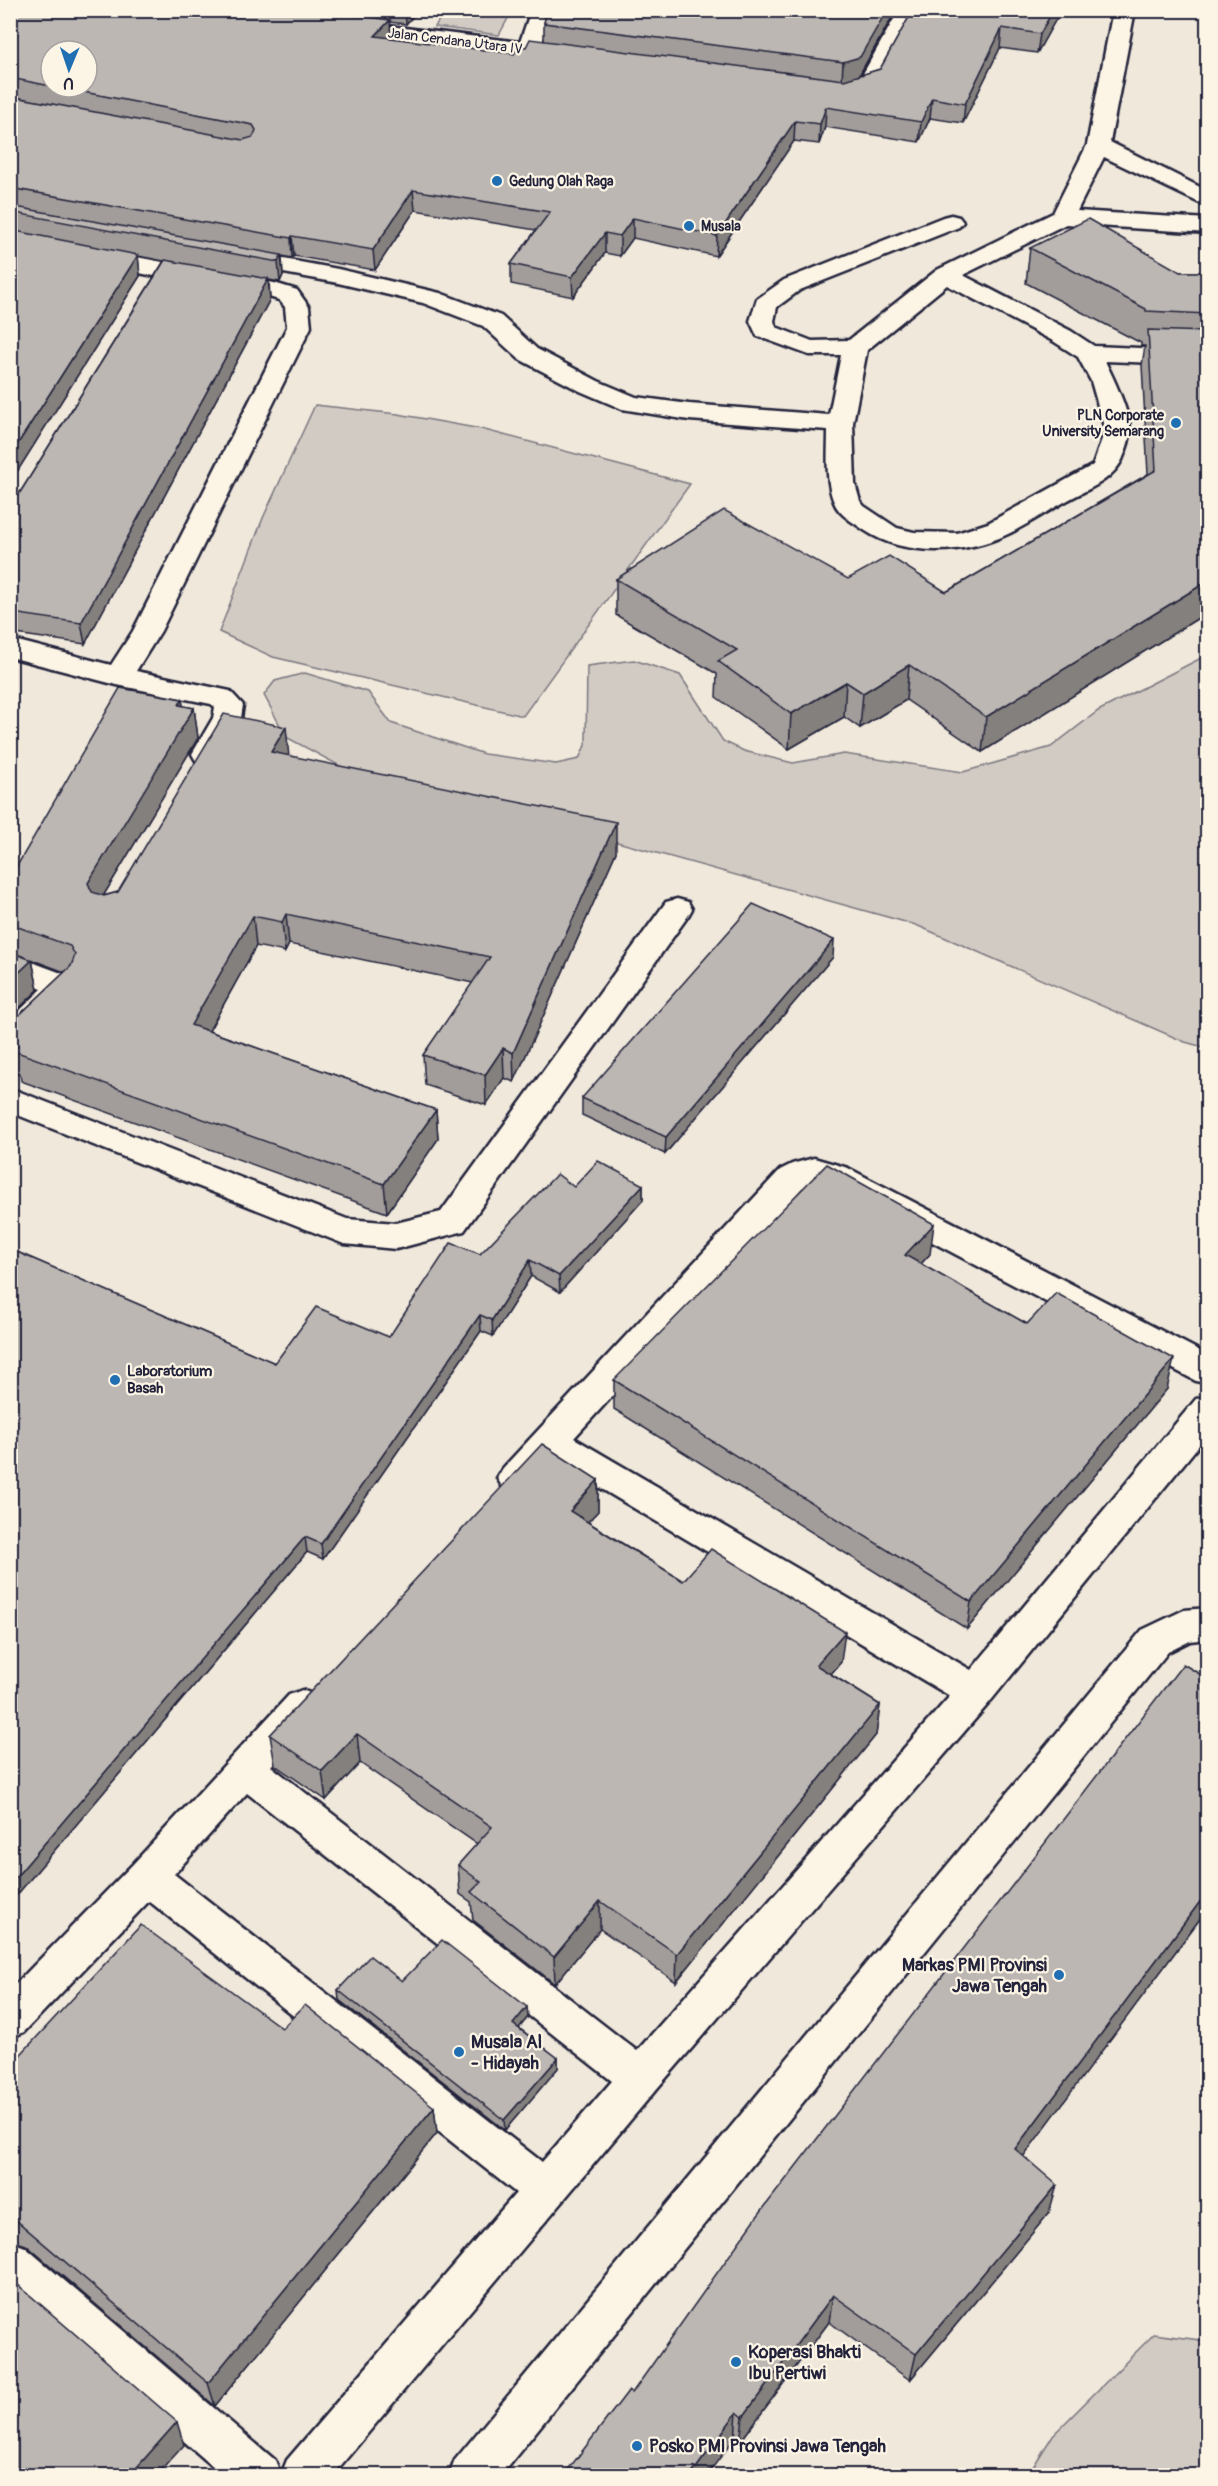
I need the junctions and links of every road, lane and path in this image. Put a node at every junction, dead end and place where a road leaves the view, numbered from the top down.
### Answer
1 (542, 10) edge
2 (910, 10) edge
3 (1124, 10) edge
4 (330, 25) edge
5 (528, 50) junction
6 (586, 57) edge
7 (818, 88) edge
8 (1098, 145) junction
9 (1208, 200) edge
10 (1062, 217) junction
11 (951, 222) dead end
12 (1208, 226) edge
13 (10, 240) edge
14 (221, 255) edge
15 (945, 275) junction
16 (855, 347) junction
17 (1088, 352) junction
18 (1208, 358) edge
19 (840, 423) junction
20 (10, 648) edge
21 (117, 676) junction
22 (192, 777) edge
23 (676, 909) dead end
24 (10, 965) edge
25 (10, 1039) edge
26 (10, 1099) edge
27 (1208, 1371) edge
28 (1208, 1409) edge
29 (550, 1441) junction
30 (494, 1500) edge
31 (1208, 1623) edge
32 (321, 1685) edge
33 (976, 1692) junction
34 (246, 1769) junction
35 (147, 1876) junction
36 (10, 2019) edge
37 (640, 2078) junction
38 (546, 2191) junction
39 (10, 2262) edge
40 (259, 2475) edge
41 (303, 2475) edge
42 (471, 2475) edge

1 - 5 street
2 - 7 street
3 - 8 street
4 - 5 street, Jalan Cendana Utara IV
5 - 6 street, Jalan Cendana Utara IV
8 - 9 street
8 - 10 street
10 - 12 street
10 - 15 street
11 - 16 street
13 - 21 street
14 - 19 street
15 - 16 street
15 - 17 street
16 - 19 street
17 - 18 street
17 - 19 street
20 - 21 street
21 - 22 street
23 - 26 street
24 - 25 street
27 - 29 street
28 - 33 street
29 - 30 street
29 - 33 street
31 - 42 street
32 - 34 street
33 - 37 street
34 - 35 street
34 - 37 street
35 - 36 street
35 - 38 street
37 - 38 street
38 - 41 street
39 - 40 street

